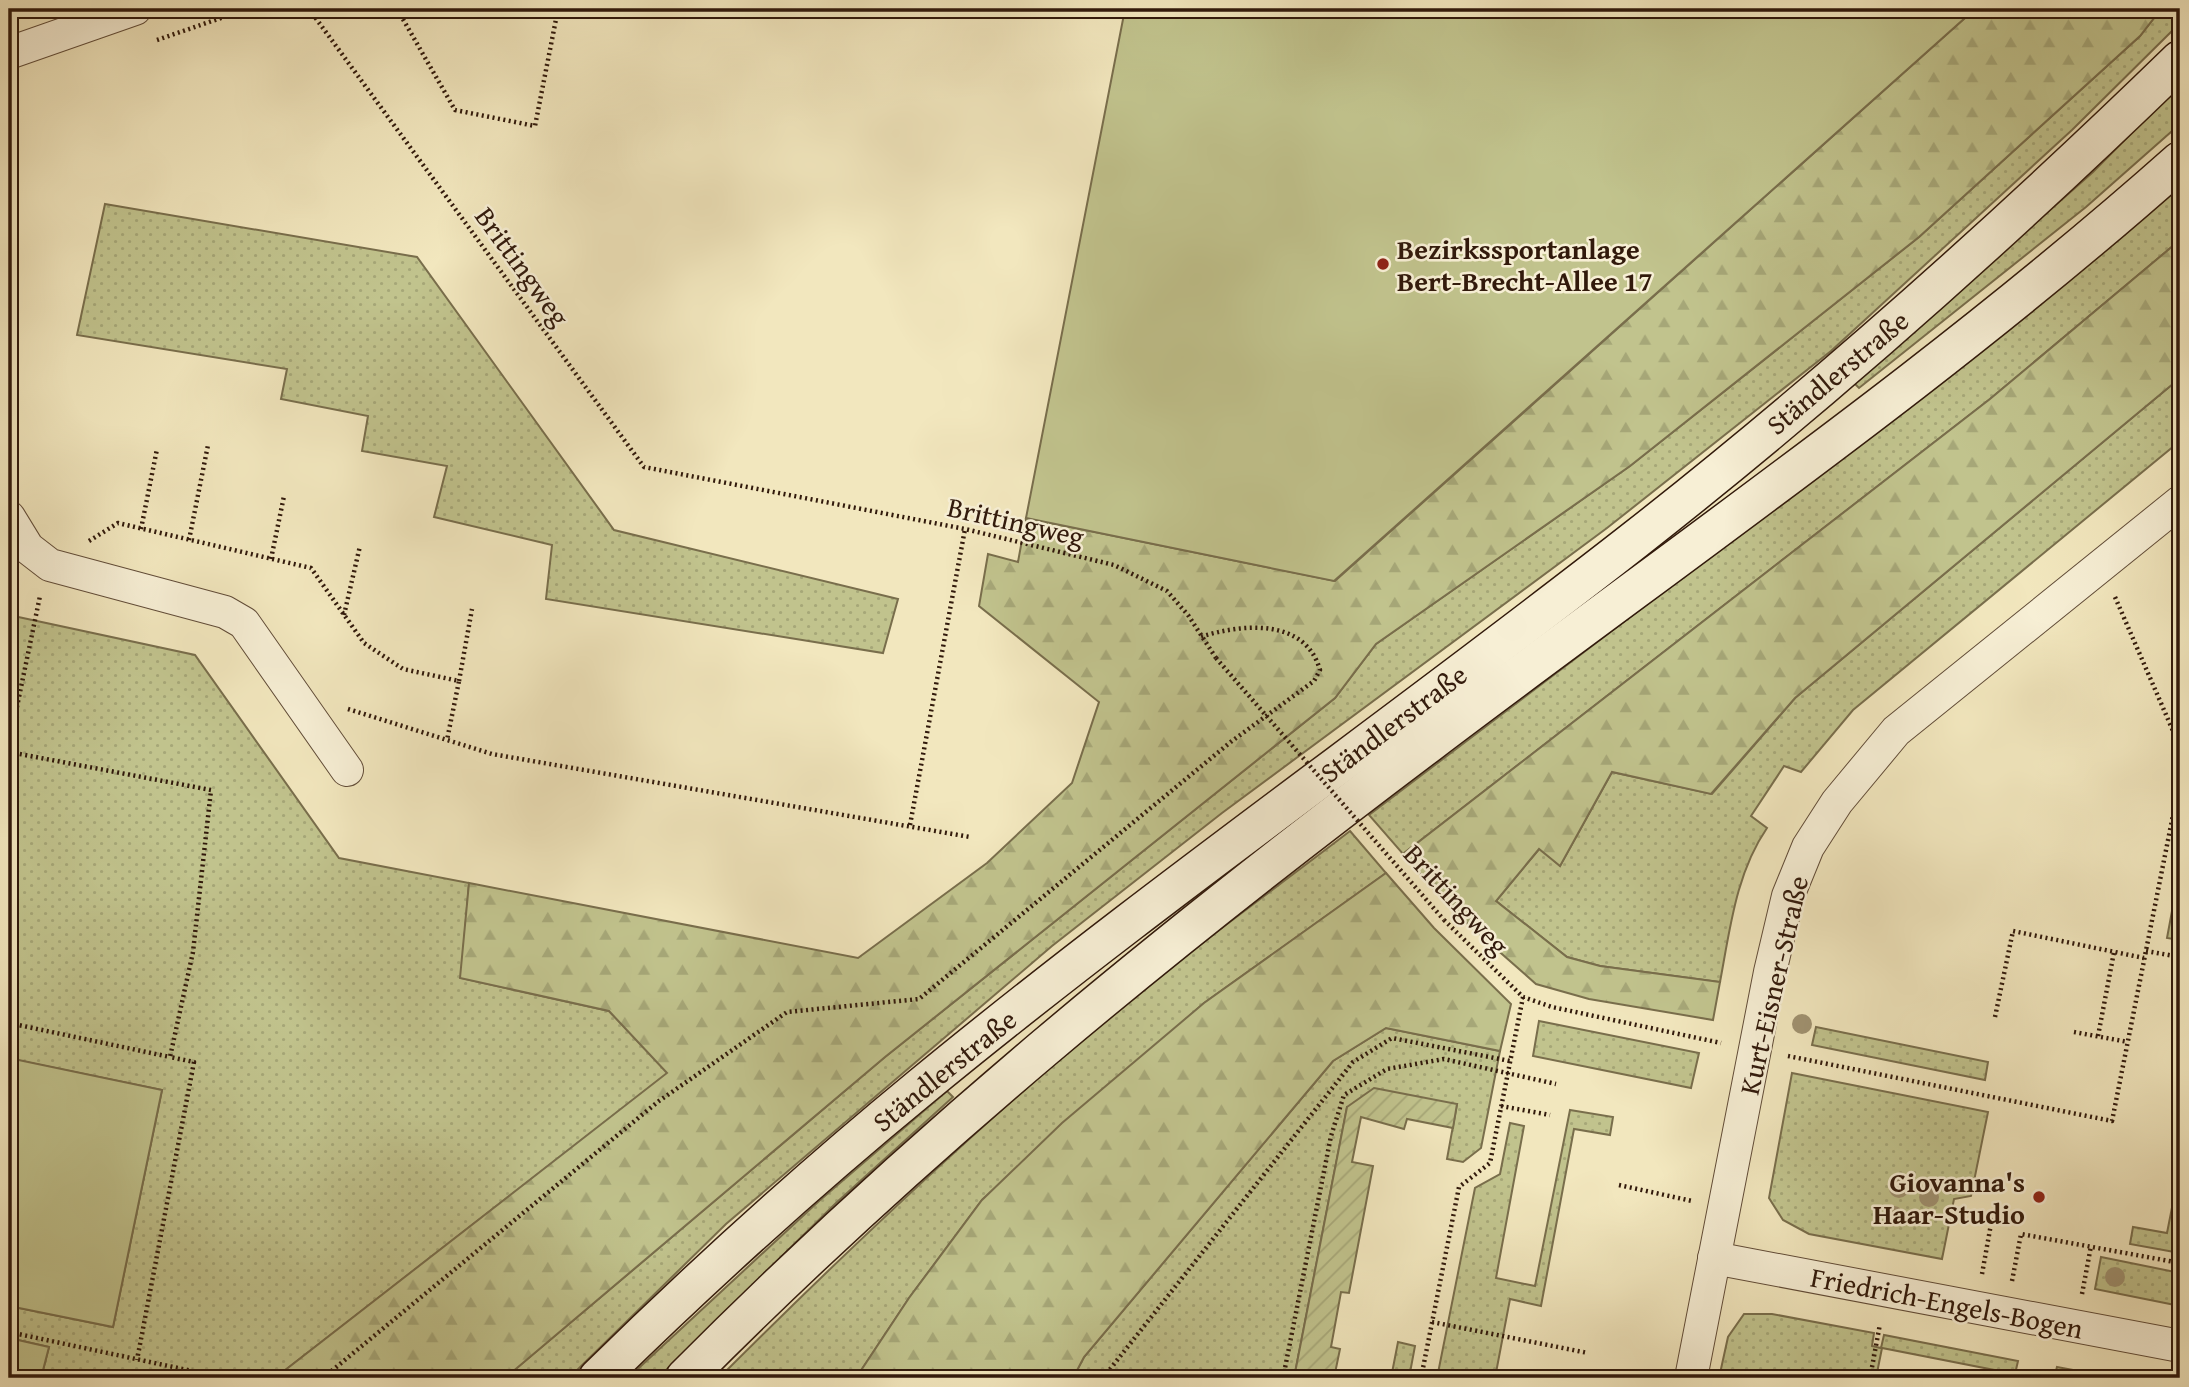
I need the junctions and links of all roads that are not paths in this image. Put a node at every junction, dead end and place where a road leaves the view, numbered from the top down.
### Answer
1 (135, 9) edge
2 (9, 53) edge
3 (2180, 60) edge
4 (2180, 161) edge
5 (2180, 502) edge
6 (9, 517) edge
7 (347, 770) dead end
8 (1714, 1258) junction
9 (2180, 1346) edge
10 (598, 1378) edge
11 (685, 1378) edge
12 (1691, 1378) edge

1 - 2 street
3 - 10 main road, Ständlerstraße
4 - 11 main road, Ständlerstraße
5 - 8 street, Kurt-Eisner-Straße
6 - 7 street
8 - 9 street, Friedrich-Engels-Bogen
8 - 12 street, Kurt-Eisner-Straße

